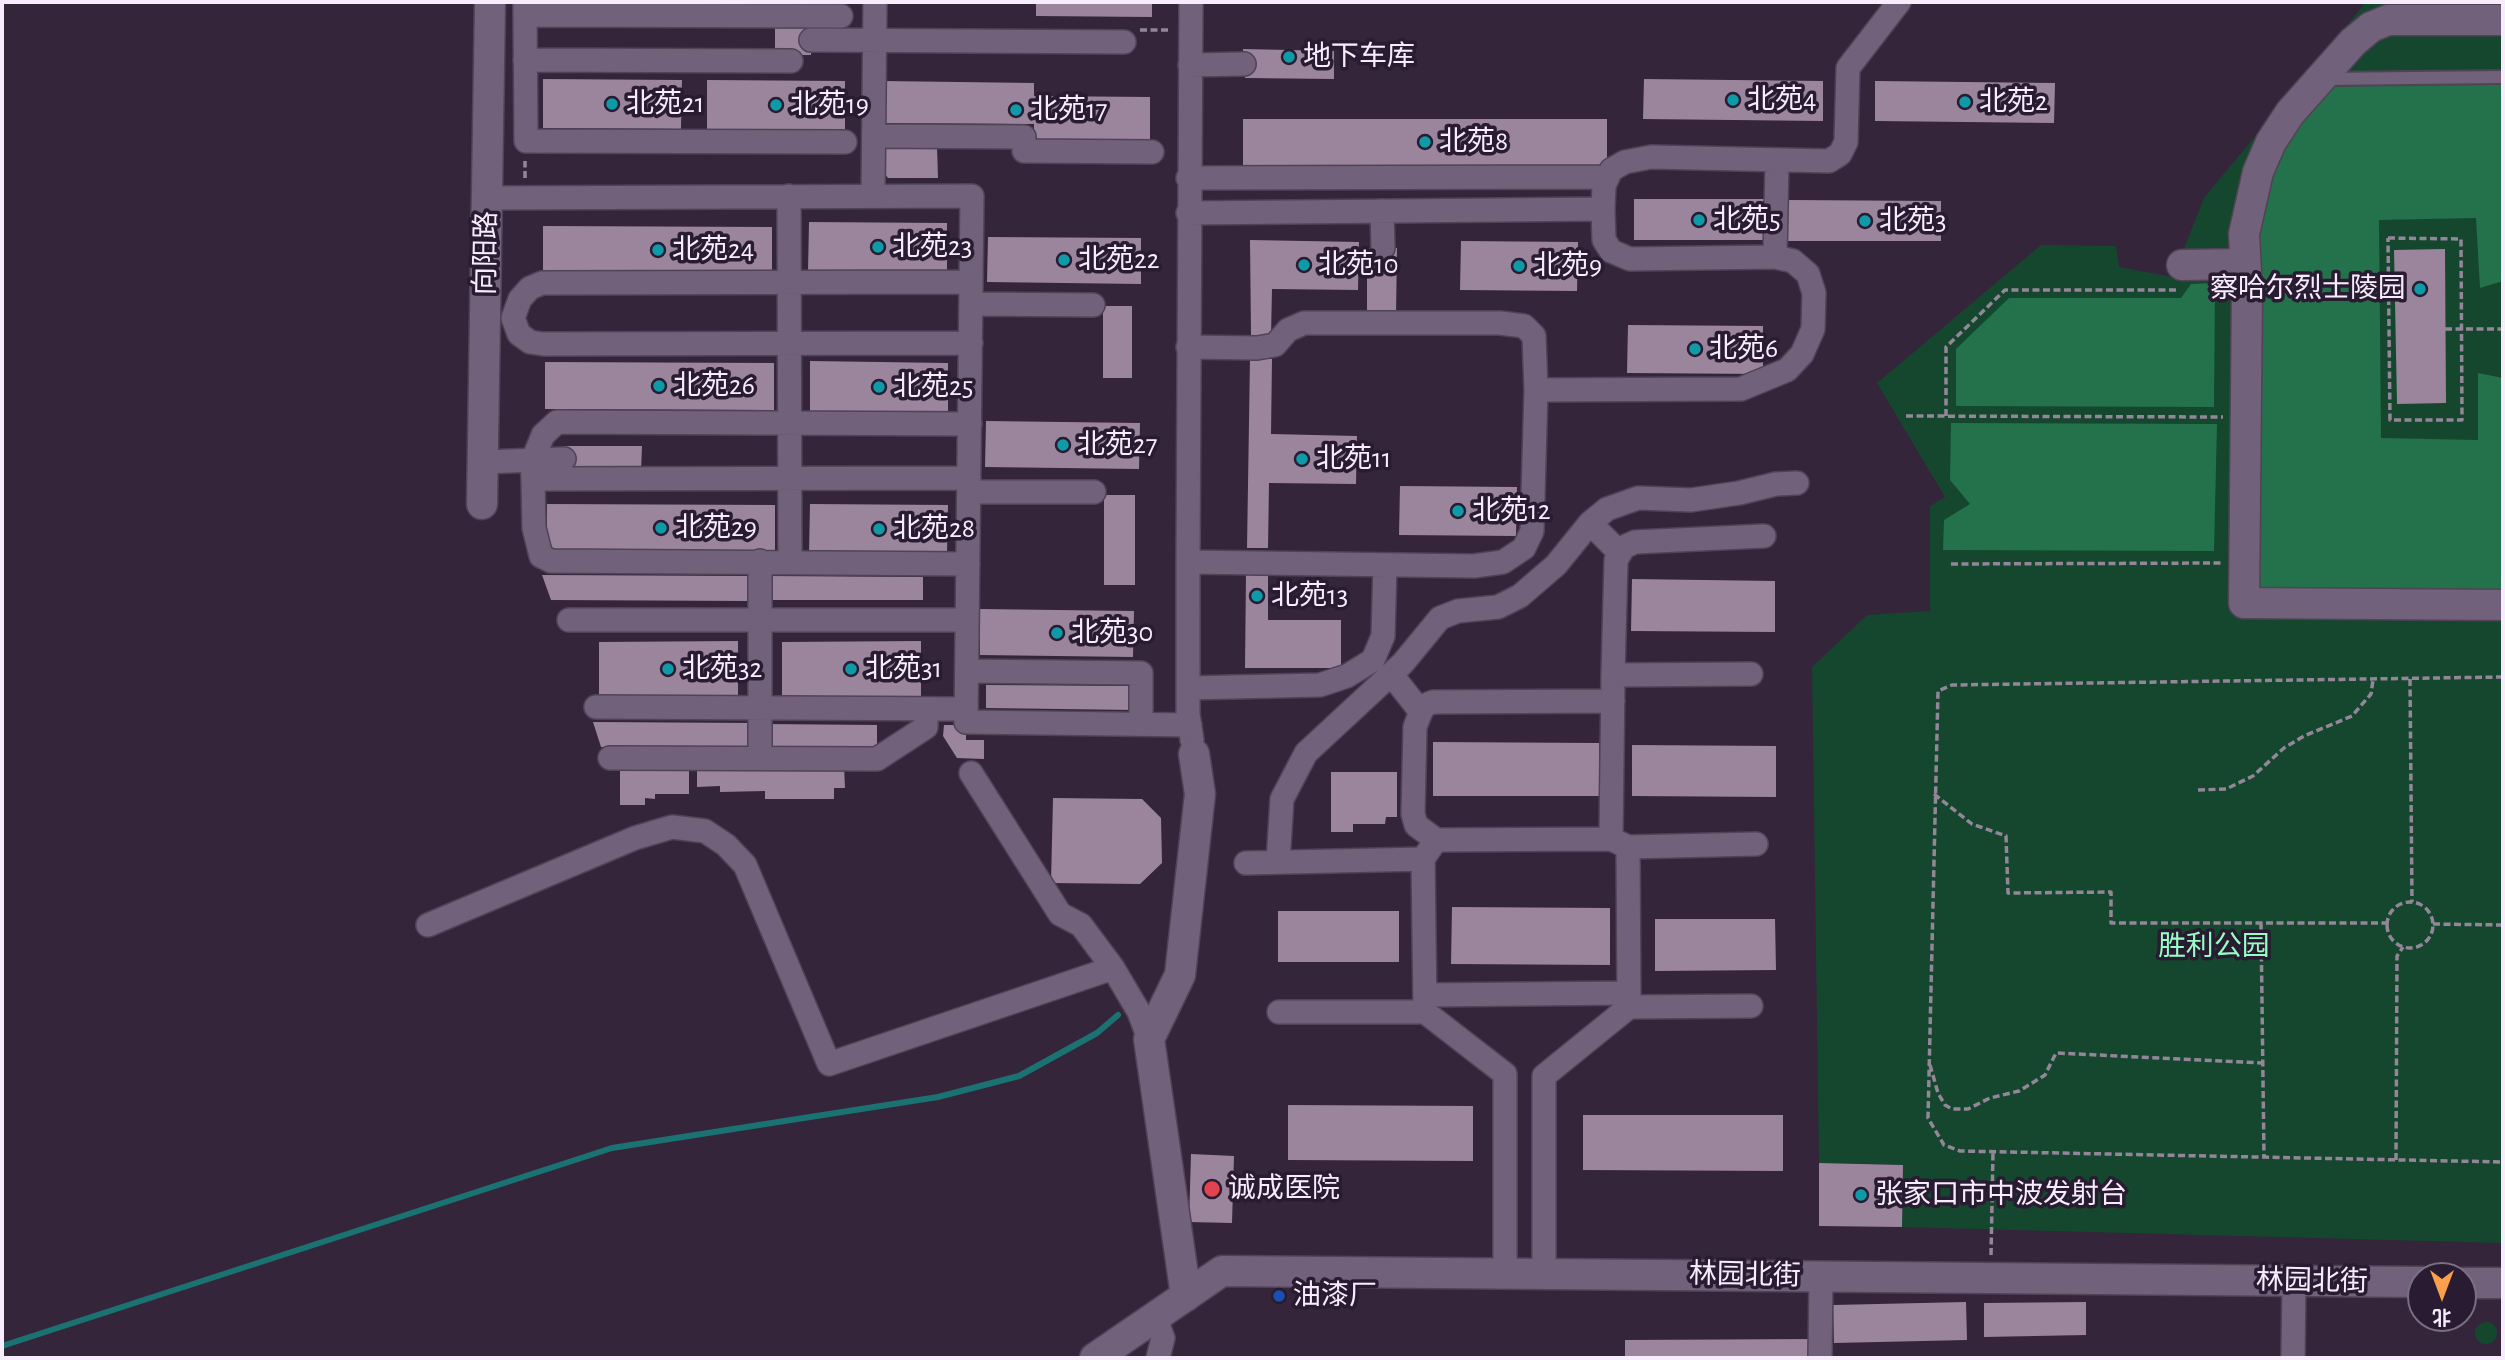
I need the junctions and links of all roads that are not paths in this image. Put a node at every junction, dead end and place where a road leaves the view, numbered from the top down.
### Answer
1 (490, 2) edge
2 (875, 2) edge
3 (1191, 2) edge
4 (1899, 2) edge
5 (525, 8) edge
6 (694, 9) edge
7 (841, 16) dead end
8 (2503, 20) edge
9 (875, 39) junction
10 (811, 40) dead end
11 (1124, 42) road end
12 (525, 60) junction
13 (791, 61) dead end
14 (1244, 64) dead end
15 (1190, 65) junction
16 (2503, 77) edge
17 (2320, 79) junction
18 (874, 136) junction
19 (845, 142) dead end
20 (1152, 152) dead end
21 (1777, 160) junction
22 (1608, 177) junction
23 (1188, 178) junction
24 (873, 195) junction
25 (789, 196) junction
26 (487, 198) junction
27 (1603, 209) junction
28 (1382, 211) junction
29 (1188, 213) junction
30 (1383, 248) dead end
31 (1776, 257) junction
32 (2244, 264) junction
33 (2182, 265) road end
34 (789, 281) junction
35 (971, 293) junction
36 (1093, 305) dead end
37 (499, 318) junction
38 (789, 343) junction
39 (971, 343) junction
40 (1188, 348) junction
41 (1536, 390) junction
42 (790, 423) junction
43 (970, 424) junction
44 (564, 459) dead end
45 (483, 462) junction
46 (533, 470) junction
47 (790, 479) junction
48 (1797, 483) dead end
49 (969, 485) junction
50 (1094, 492) dead end
51 (482, 503) dead end
52 (1590, 523) junction
53 (1764, 536) dead end
54 (1620, 553) junction
55 (760, 561) junction
56 (790, 561) junction
57 (1188, 562) junction
58 (968, 564) junction
59 (1385, 565) junction
60 (2503, 605) edge
61 (569, 620) dead end
62 (760, 620) junction
63 (967, 620) junction
64 (967, 671) junction
65 (1391, 674) junction
66 (1751, 674) dead end
67 (1613, 675) junction
68 (1188, 688) junction
69 (1613, 701) junction
70 (596, 707) dead end
71 (760, 708) junction
72 (926, 709) junction
73 (966, 709) junction
74 (1421, 712) junction
75 (1141, 724) junction
76 (1192, 740) junction
77 (610, 758) dead end
78 (760, 758) junction
79 (971, 773) dead end
80 (1436, 840) junction
81 (1620, 843) junction
82 (1756, 844) dead end
83 (1423, 859) junction
84 (1278, 862) junction
85 (1246, 863) dead end
86 (428, 925) dead end
87 (1113, 968) junction
88 (1629, 1000) junction
89 (1425, 1003) junction
90 (1751, 1006) dead end
91 (1279, 1012) dead end
92 (1149, 1039) junction
93 (1505, 1273) junction
94 (1544, 1273) junction
95 (1821, 1276) junction
96 (2294, 1281) junction
97 (2407, 1282) edge
98 (2477, 1283) edge
99 (2503, 1283) edge
100 (1186, 1296) junction
101 (1155, 1317) junction
102 (1095, 1358) edge
103 (1158, 1358) edge
104 (1820, 1358) edge
105 (2293, 1358) edge

1 - 26 street, 向阳路
2 - 9 street
3 - 15 street
4 - 21 street
5 - 6 street
5 - 12 street
6 - 7 street
8 - 17 street
9 - 10 street
9 - 11 street
9 - 18 street
12 - 13 street
12 - 19 street
14 - 15 street
15 - 23 street
16 - 17 lane
17 - 32 street
18 - 20 street
18 - 24 street
21 - 22 street
21 - 31 street
22 - 23 street
22 - 27 street
23 - 29 street
24 - 25 street
24 - 35 street
25 - 26 street
25 - 34 street
26 - 37 street, 向阳路
27 - 28 street
27 - 31 street
28 - 29 street
28 - 30 street
29 - 40 street
31 - 41 street
32 - 33 street
32 - 60 street
34 - 35 street
34 - 37 street
34 - 38 street
35 - 36 street
35 - 39 street
37 - 38 street
37 - 45 street, 向阳路
38 - 39 street
38 - 42 street
39 - 43 street
40 - 41 street
40 - 57 street
41 - 59 street
42 - 43 street
42 - 46 street
42 - 47 street
43 - 49 street
44 - 46 street
45 - 46 street
45 - 51 street, 向阳路
46 - 47 street
46 - 55 street
47 - 49 street
47 - 56 street
48 - 52 street
49 - 50 street
49 - 58 street
52 - 54 street
52 - 65 street
53 - 54 street
54 - 67 street
55 - 56 street
55 - 62 street
56 - 58 street
57 - 59 street
57 - 68 street
58 - 63 street
59 - 68 street
61 - 62 street
62 - 63 street
62 - 71 street
63 - 64 street
64 - 73 street
64 - 75 street
65 - 74 street
65 - 84 street
66 - 67 street
67 - 69 street
68 - 76 street
69 - 74 street
69 - 81 street
70 - 71 street
71 - 72 street
71 - 78 street
72 - 73 street
72 - 78 street
73 - 75 street
74 - 80 street
75 - 76 street
76 - 92 street
77 - 78 street
79 - 87 street
80 - 81 street
80 - 83 street
81 - 82 street
81 - 88 street
83 - 84 street
83 - 89 street
84 - 85 street
86 - 87 street
87 - 92 street
88 - 89 street
88 - 90 street
88 - 94 street
89 - 91 street
89 - 93 street
92 - 100 street
93 - 94 street, 林园北街
93 - 100 street, 林园北街
94 - 95 street, 林园北街
95 - 96 street, 林园北街
95 - 104 street
96 - 97 street, 林园北街
96 - 105 street
98 - 99 street
100 - 101 street, 林园北街
101 - 102 street, 林园北街
101 - 103 street

